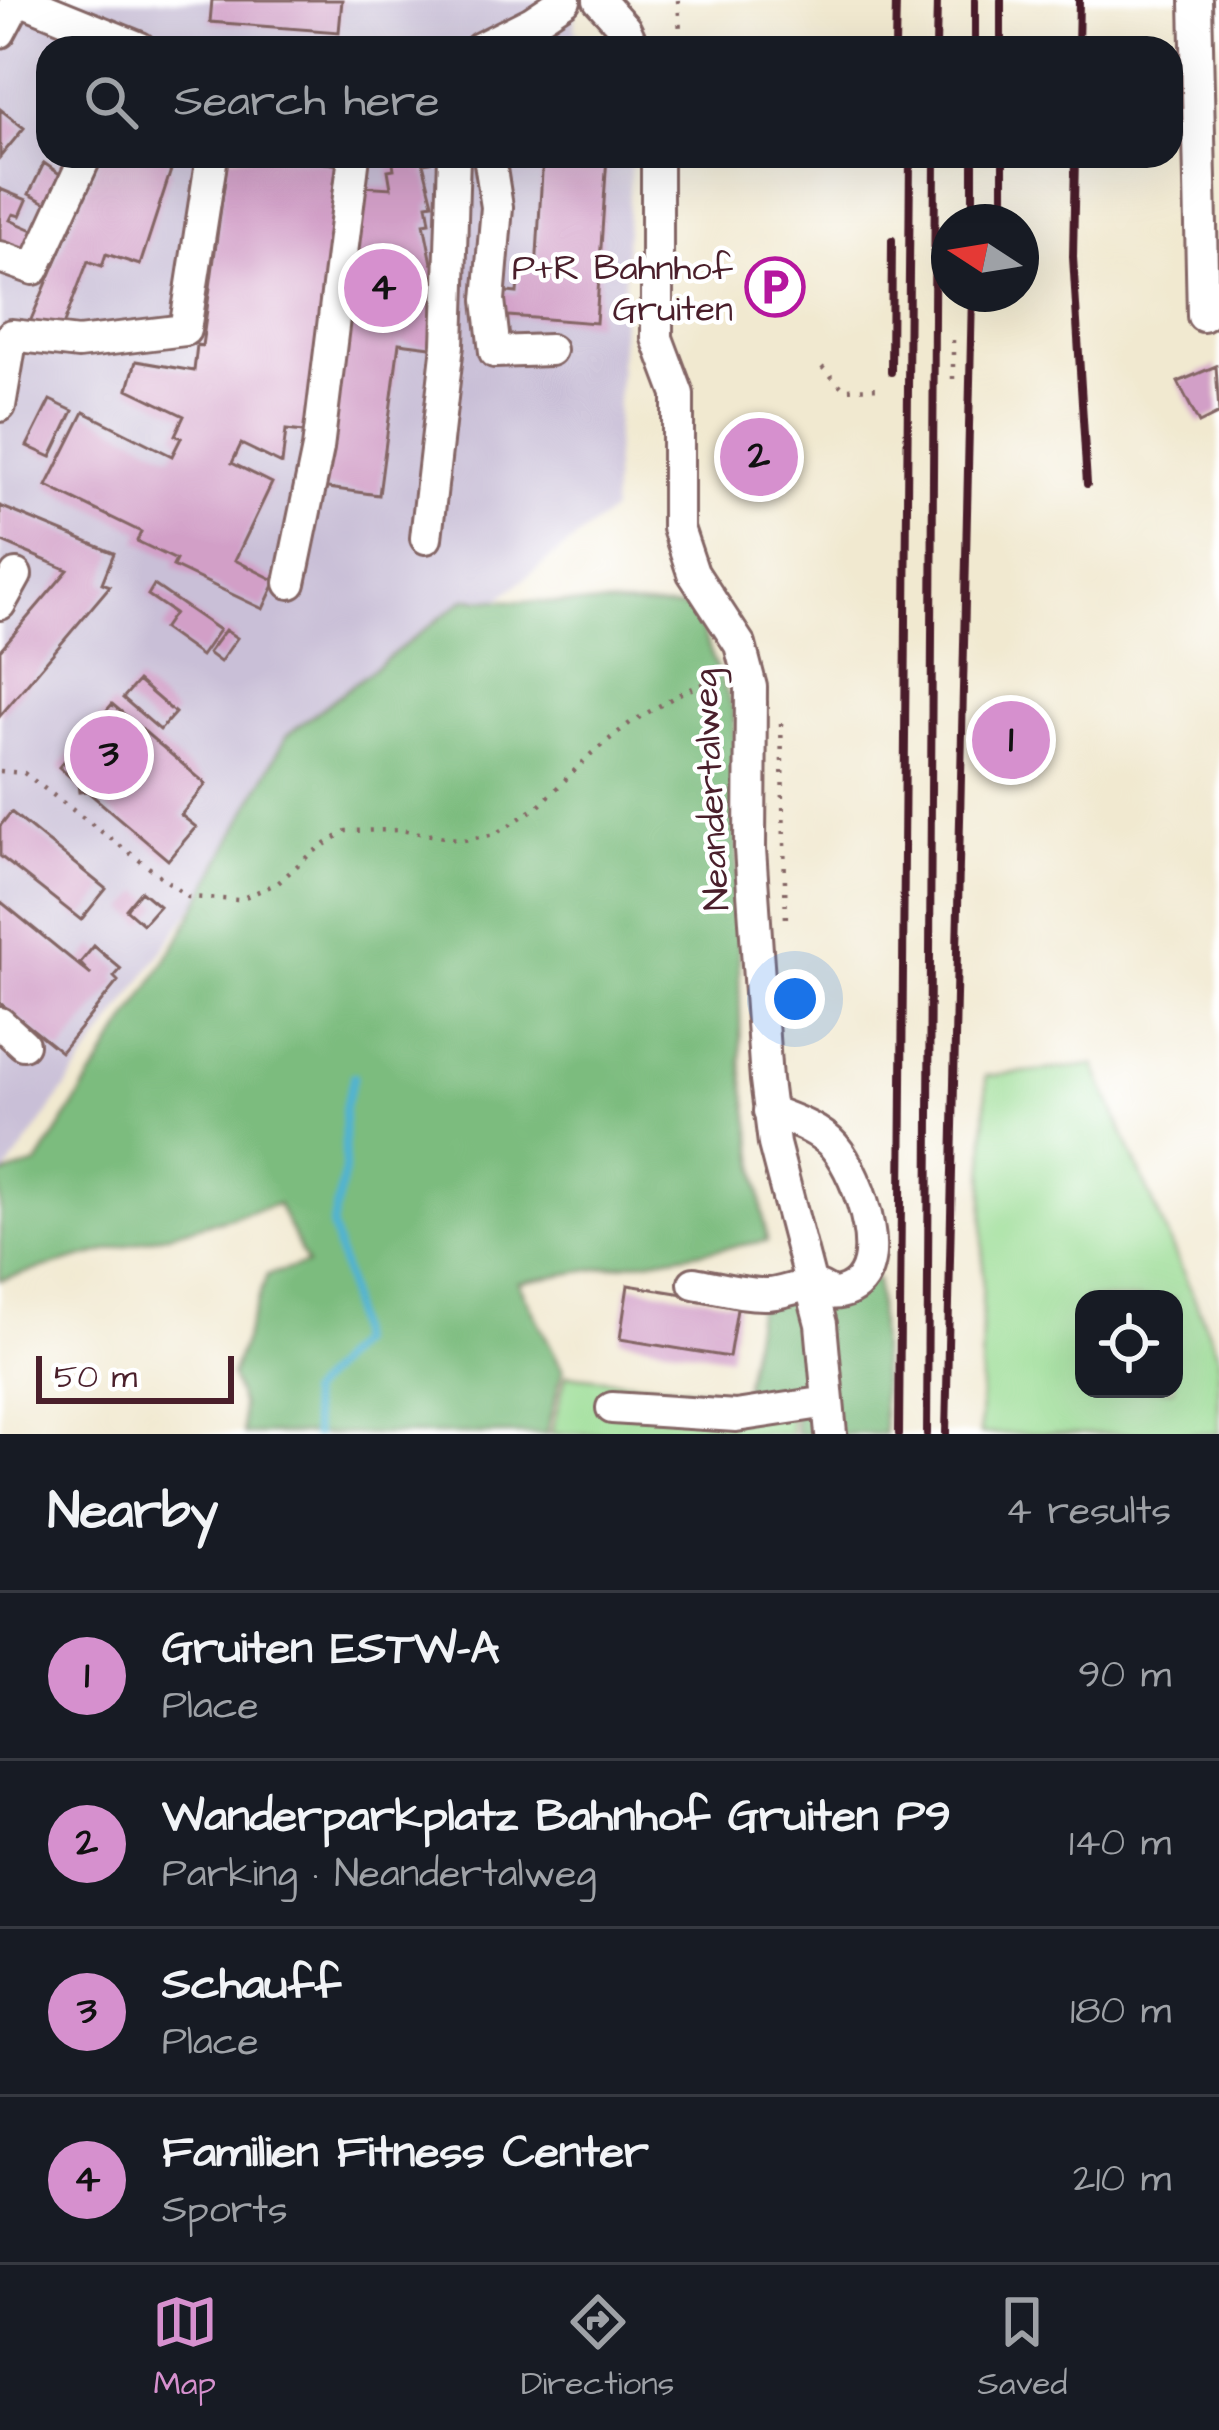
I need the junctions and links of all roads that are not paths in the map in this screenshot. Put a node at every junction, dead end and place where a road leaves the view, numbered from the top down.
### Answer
1 (20, 0) edge
2 (565, 0) edge
3 (598, 0) edge
4 (1196, 0) edge
5 (0, 32) edge
6 (92, 36) edge
7 (504, 36) edge
8 (628, 36) edge
9 (80, 168) edge
10 (210, 168) edge
11 (353, 168) edge
12 (454, 168) edge
13 (491, 168) edge
14 (657, 168) edge
15 (0, 257) edge
16 (1203, 316) dead end
17 (550, 350) dead end
18 (0, 406) edge
19 (426, 538) dead end
20 (16, 574) dead end
21 (290, 583) dead end
22 (0, 604) edge
23 (0, 1023) edge
24 (23, 1044) dead end
25 (769, 1111) junction
26 (694, 1283) dead end
27 (813, 1286) junction
28 (828, 1402) junction
29 (612, 1408) dead end
30 (733, 1425) edge
31 (831, 1434) edge

1 - 5 street
1 - 6 street
2 - 7 street
3 - 8 street
4 - 16 street
9 - 15 street
10 - 18 street
11 - 21 street
12 - 19 street
13 - 17 street
14 - 25 street, Neandertalweg
20 - 22 street
23 - 24 street
25 - 27 street, Neandertalweg
25 - 27 street
26 - 27 street
27 - 28 street, Neandertalweg
28 - 30 street
28 - 31 street, Neandertalweg
29 - 30 street

